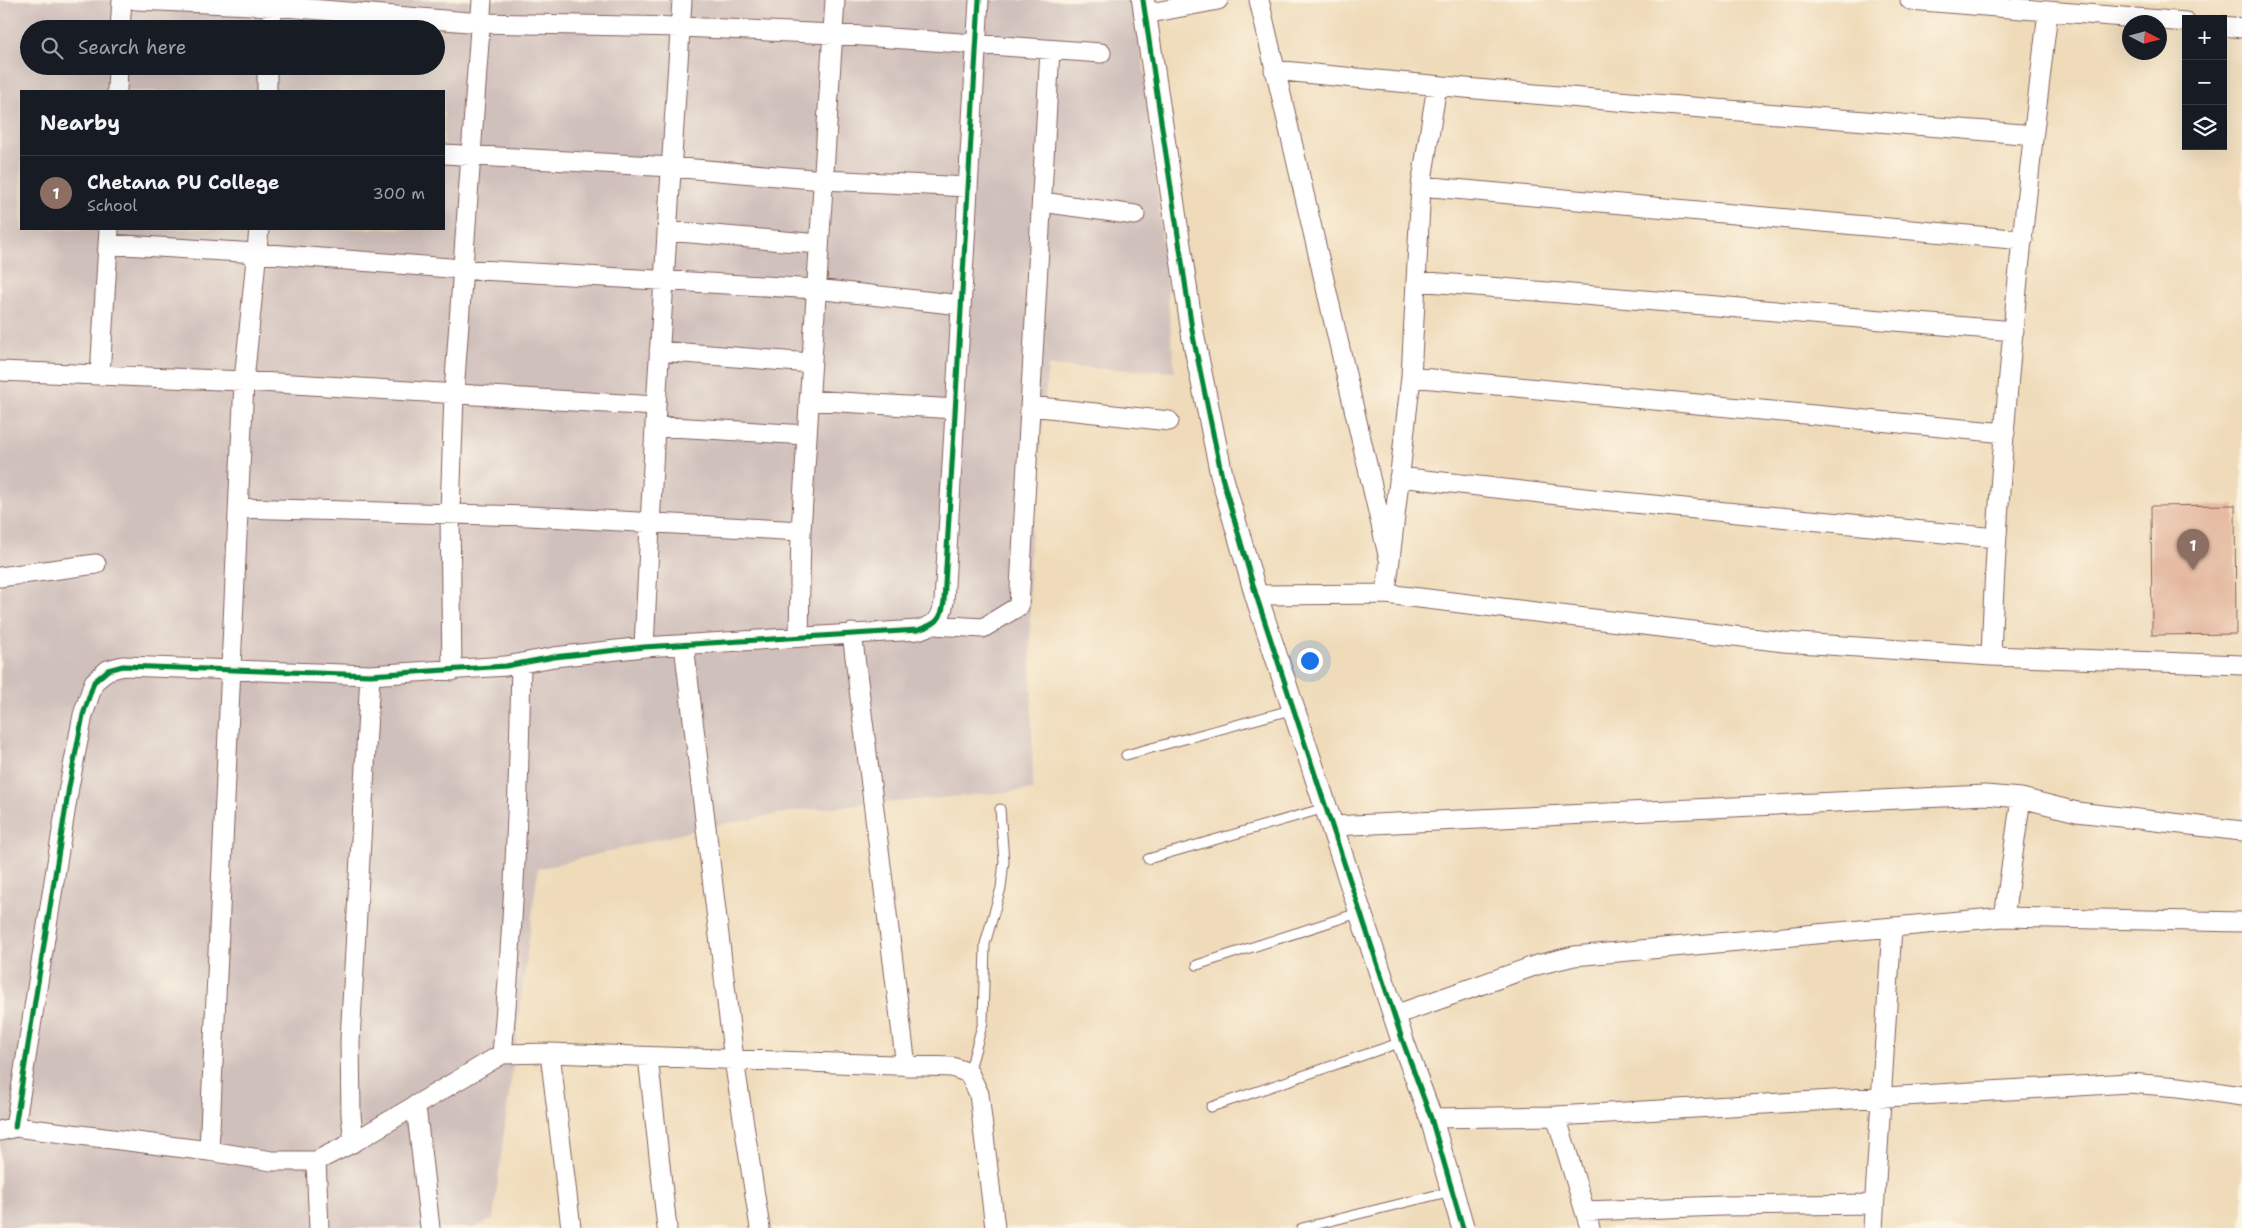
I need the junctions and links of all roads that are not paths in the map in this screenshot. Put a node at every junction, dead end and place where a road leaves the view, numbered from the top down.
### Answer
1 (122, 0) edge
2 (136, 0) edge
3 (482, 0) edge
4 (682, 0) edge
5 (835, 0) edge
6 (979, 0) edge
7 (1218, 0) edge
8 (1259, 0) edge
9 (1910, 0) edge
10 (273, 3) edge
11 (1144, 7) edge
12 (2048, 12) junction
13 (121, 20) edge
14 (272, 20) edge
15 (482, 22) junction
16 (2182, 22) edge
17 (2227, 26) edge
18 (680, 27) junction
19 (2242, 28) edge
20 (834, 34) junction
21 (976, 44) junction
22 (1050, 50) junction
23 (1101, 53) dead end
24 (1274, 70) junction
25 (118, 75) edge
26 (267, 75) edge
27 (1437, 86) junction
28 (117, 90) edge
29 (267, 90) edge
30 (2033, 135) junction
31 (445, 154) edge
32 (470, 156) junction
33 (671, 166) junction
34 (824, 180) junction
35 (1421, 186) junction
36 (968, 187) junction
37 (1042, 202) junction
38 (1135, 215) dead end
39 (259, 230) edge
40 (667, 232) junction
41 (109, 236) edge
42 (2023, 240) junction
43 (819, 244) junction
44 (257, 253) junction
45 (462, 270) junction
46 (664, 280) junction
47 (1417, 282) junction
48 (816, 289) junction
49 (961, 305) junction
50 (2014, 331) junction
51 (659, 351) junction
52 (811, 363) junction
53 (0, 371) edge
54 (100, 375) junction
55 (1411, 377) junction
56 (244, 381) junction
57 (454, 393) junction
58 (809, 400) junction
59 (656, 406) junction
60 (1030, 406) junction
61 (955, 409) junction
62 (1170, 421) dead end
63 (655, 426) junction
64 (2005, 433) junction
65 (807, 435) junction
66 (1399, 477) junction
67 (239, 508) junction
68 (450, 514) junction
69 (649, 522) junction
70 (801, 531) junction
71 (1996, 538) junction
72 (1389, 559) junction
73 (96, 564) dead end
74 (0, 577) edge
75 (1256, 594) junction
76 (1386, 594) junction
77 (934, 624) junction
78 (852, 633) junction
79 (799, 636) junction
80 (684, 645) junction
81 (644, 647) junction
82 (1991, 656) junction
83 (521, 663) junction
84 (2242, 665) edge
85 (232, 670) junction
86 (452, 671) junction
87 (370, 675) junction
88 (1294, 709) junction
89 (1126, 755) dead end
90 (2021, 798) junction
91 (1000, 809) dead end
92 (1329, 817) junction
93 (2242, 831) edge
94 (1148, 859) dead end
95 (1361, 912) junction
96 (2004, 917) junction
97 (2242, 922) edge
98 (1892, 927) junction
99 (1197, 965) dead end
100 (1395, 1015) junction
101 (1402, 1042) junction
102 (550, 1053) junction
103 (502, 1054) junction
104 (648, 1057) junction
105 (734, 1060) junction
106 (906, 1066) junction
107 (969, 1073) junction
108 (2242, 1096) edge
109 (1882, 1098) junction
110 (416, 1106) junction
111 (1212, 1107) dead end
112 (1556, 1116) junction
113 (1430, 1118) junction
114 (8, 1129) edge
115 (354, 1142) junction
116 (209, 1151) junction
117 (316, 1160) junction
118 (1452, 1191) junction
119 (1874, 1204) junction
120 (1588, 1220) edge
121 (319, 1228) edge
122 (430, 1228) edge
123 (571, 1228) edge
124 (667, 1228) edge
125 (760, 1228) edge
126 (996, 1228) edge
127 (1302, 1228) edge
128 (1463, 1228) edge
129 (1873, 1228) edge

1 - 13 street
2 - 10 street
3 - 15 street
4 - 18 street
5 - 20 street
6 - 21 street
7 - 11 street
8 - 24 street
9 - 12 street
10 - 14 street
10 - 15 street
11 - 75 street
12 - 16 street
12 - 30 street
15 - 18 street
15 - 32 street
17 - 19 street
18 - 20 street
18 - 33 street
20 - 21 street
20 - 34 street
21 - 22 street
21 - 36 street
22 - 23 street
22 - 37 street
24 - 27 street
24 - 72 street
25 - 28 street
26 - 29 street
27 - 30 street
27 - 35 street
30 - 42 street
31 - 32 street
32 - 33 street
32 - 45 street
33 - 34 street
33 - 40 street
34 - 36 street
34 - 43 street
35 - 42 street
35 - 47 street
36 - 49 street
37 - 38 street
37 - 60 street
39 - 44 street
40 - 43 street
40 - 46 street
41 - 44 street
41 - 54 street
42 - 50 street
43 - 48 street
44 - 45 street
44 - 56 street
45 - 46 street
45 - 57 street
46 - 48 street
46 - 51 street
47 - 50 street
47 - 55 street
48 - 49 street
48 - 52 street
49 - 61 street
50 - 64 street
51 - 52 street
51 - 59 street
52 - 58 street
53 - 54 street
54 - 56 street
55 - 64 street
55 - 66 street
56 - 57 street
56 - 67 street
57 - 59 street
57 - 68 street
58 - 61 street
58 - 65 street
59 - 63 street
60 - 62 street
60 - 77 street
61 - 77 street
63 - 65 street
63 - 69 street
64 - 71 street
65 - 70 street
66 - 71 street
66 - 72 street
67 - 68 street
67 - 85 street
68 - 69 street
68 - 86 street
69 - 70 street
69 - 81 street
70 - 79 street
71 - 82 street
72 - 76 street
73 - 74 street
75 - 76 street
75 - 88 street
76 - 82 street
77 - 78 street
78 - 79 street
78 - 106 street
79 - 80 street
80 - 81 street
80 - 105 street
81 - 83 street
82 - 84 street
83 - 86 street
83 - 103 street
85 - 87 street
85 - 114 street
85 - 116 street
86 - 87 street
87 - 115 street
88 - 89 lane
88 - 92 street
90 - 92 street
90 - 93 street
90 - 96 street
91 - 107 lane
92 - 94 lane
92 - 95 street
95 - 99 lane
95 - 100 street
96 - 97 street
96 - 98 street
98 - 100 street
98 - 109 street
100 - 101 street
101 - 111 lane
101 - 113 street
102 - 103 street
102 - 104 street
102 - 123 street
103 - 110 street
104 - 105 street
104 - 124 street
105 - 106 street
105 - 125 street
106 - 107 street
107 - 126 street
108 - 109 street
109 - 112 street
109 - 119 street
110 - 115 street
110 - 122 street
112 - 113 street
112 - 120 street
113 - 118 street
114 - 116 street
115 - 117 street
116 - 117 street
117 - 121 street
118 - 127 lane
118 - 128 street
119 - 120 street
119 - 129 street

